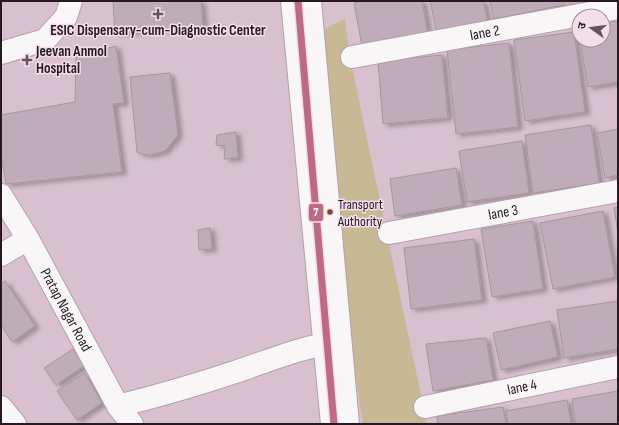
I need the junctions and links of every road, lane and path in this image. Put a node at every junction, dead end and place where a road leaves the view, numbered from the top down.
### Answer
1 (71, 1) edge
2 (292, 1) edge
3 (310, 1) edge
4 (618, 8) edge
5 (1, 53) edge
6 (352, 57) dead end
7 (618, 191) edge
8 (1, 195) edge
9 (389, 233) dead end
10 (28, 239) junction
11 (1, 255) edge
12 (332, 343) junction
13 (618, 368) edge
14 (118, 406) junction
15 (1, 407) edge
16 (425, 407) dead end
17 (15, 424) edge
18 (132, 424) edge
19 (332, 424) edge
20 (348, 424) edge

1 - 5 street
2 - 12 street
3 - 12 street
4 - 6 street, lane 2
7 - 9 street, lane 3
8 - 10 street, Pratap Nagar Road
10 - 11 street
10 - 14 street, Pratap Nagar Road
12 - 14 street
12 - 19 street
12 - 20 street
13 - 16 street, lane 4
14 - 18 street, Pratap Nagar Road
15 - 17 street

